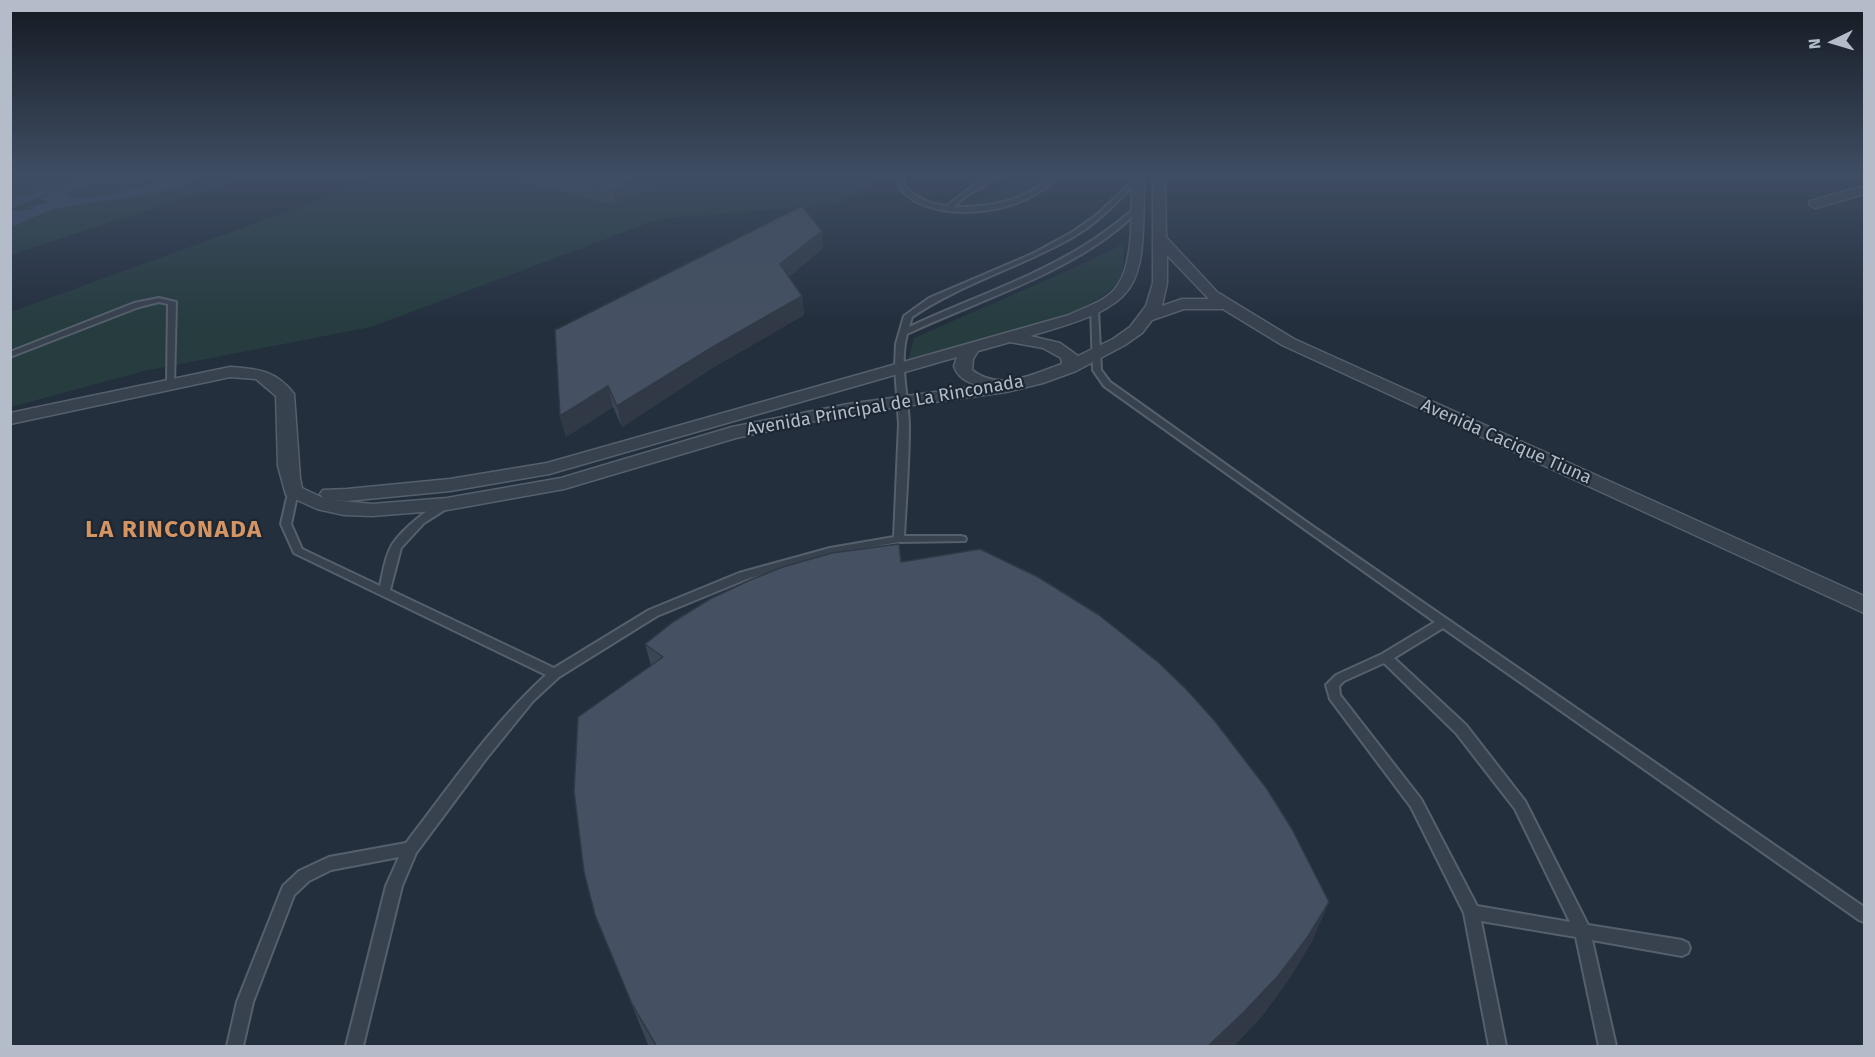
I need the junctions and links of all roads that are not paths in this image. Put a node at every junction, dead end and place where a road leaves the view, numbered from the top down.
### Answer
1 (1086, 224) edge
2 (1120, 224) edge
3 (1136, 224) edge
4 (1161, 224) edge
5 (1161, 239) junction
6 (1224, 304) junction
7 (1094, 309) junction
8 (1146, 317) junction
9 (904, 332) junction
10 (1009, 338) junction
11 (970, 350) junction
12 (10, 355) edge
13 (1095, 356) junction
14 (899, 367) junction
15 (1070, 367) junction
16 (171, 383) junction
17 (1006, 387) junction
18 (900, 402) junction
19 (10, 419) edge
20 (293, 491) junction
21 (447, 504) junction
22 (899, 539) junction
23 (961, 539) dead end
24 (384, 591) junction
25 (1864, 605) edge
26 (1444, 622) junction
27 (1386, 657) junction
28 (555, 674) junction
29 (410, 849) junction
30 (1472, 912) junction
31 (1864, 915) edge
32 (1582, 929) junction
33 (1682, 948) dead end
34 (235, 1047) edge
35 (355, 1047) edge
36 (1497, 1047) edge
37 (1607, 1047) edge

1 - 9 lane
2 - 9 lane
3 - 7 street, Avenida Principal de La Rinconada
4 - 5 street, Avenida Principal de La Rinconada
5 - 6 street, Avenida Cacique Tiuna
5 - 8 street, Avenida Principal de La Rinconada
6 - 8 street
6 - 25 street, Avenida Cacique Tiuna
7 - 10 street, Avenida Principal de La Rinconada
7 - 13 lane
8 - 13 street, Avenida Principal de La Rinconada
9 - 14 lane
10 - 11 street, Avenida Principal de La Rinconada
10 - 15 street
11 - 14 street, Avenida Principal de La Rinconada
11 - 17 street
12 - 16 lane
13 - 15 street, Avenida Principal de La Rinconada
13 - 26 lane
14 - 18 lane
14 - 20 street, Avenida Principal de La Rinconada
15 - 17 street, Avenida Principal de La Rinconada
16 - 19 street
16 - 20 street
17 - 18 street, Avenida Principal de La Rinconada
18 - 21 street, Avenida Principal de La Rinconada
18 - 22 lane
20 - 21 street, Avenida Principal de La Rinconada
20 - 24 lane
21 - 24 lane
22 - 23 lane
22 - 28 lane
24 - 28 lane
26 - 27 lane
26 - 31 lane
27 - 30 lane
27 - 32 lane
28 - 29 lane
29 - 34 lane
29 - 35 lane
30 - 32 lane
30 - 36 lane
32 - 33 lane
32 - 37 lane

